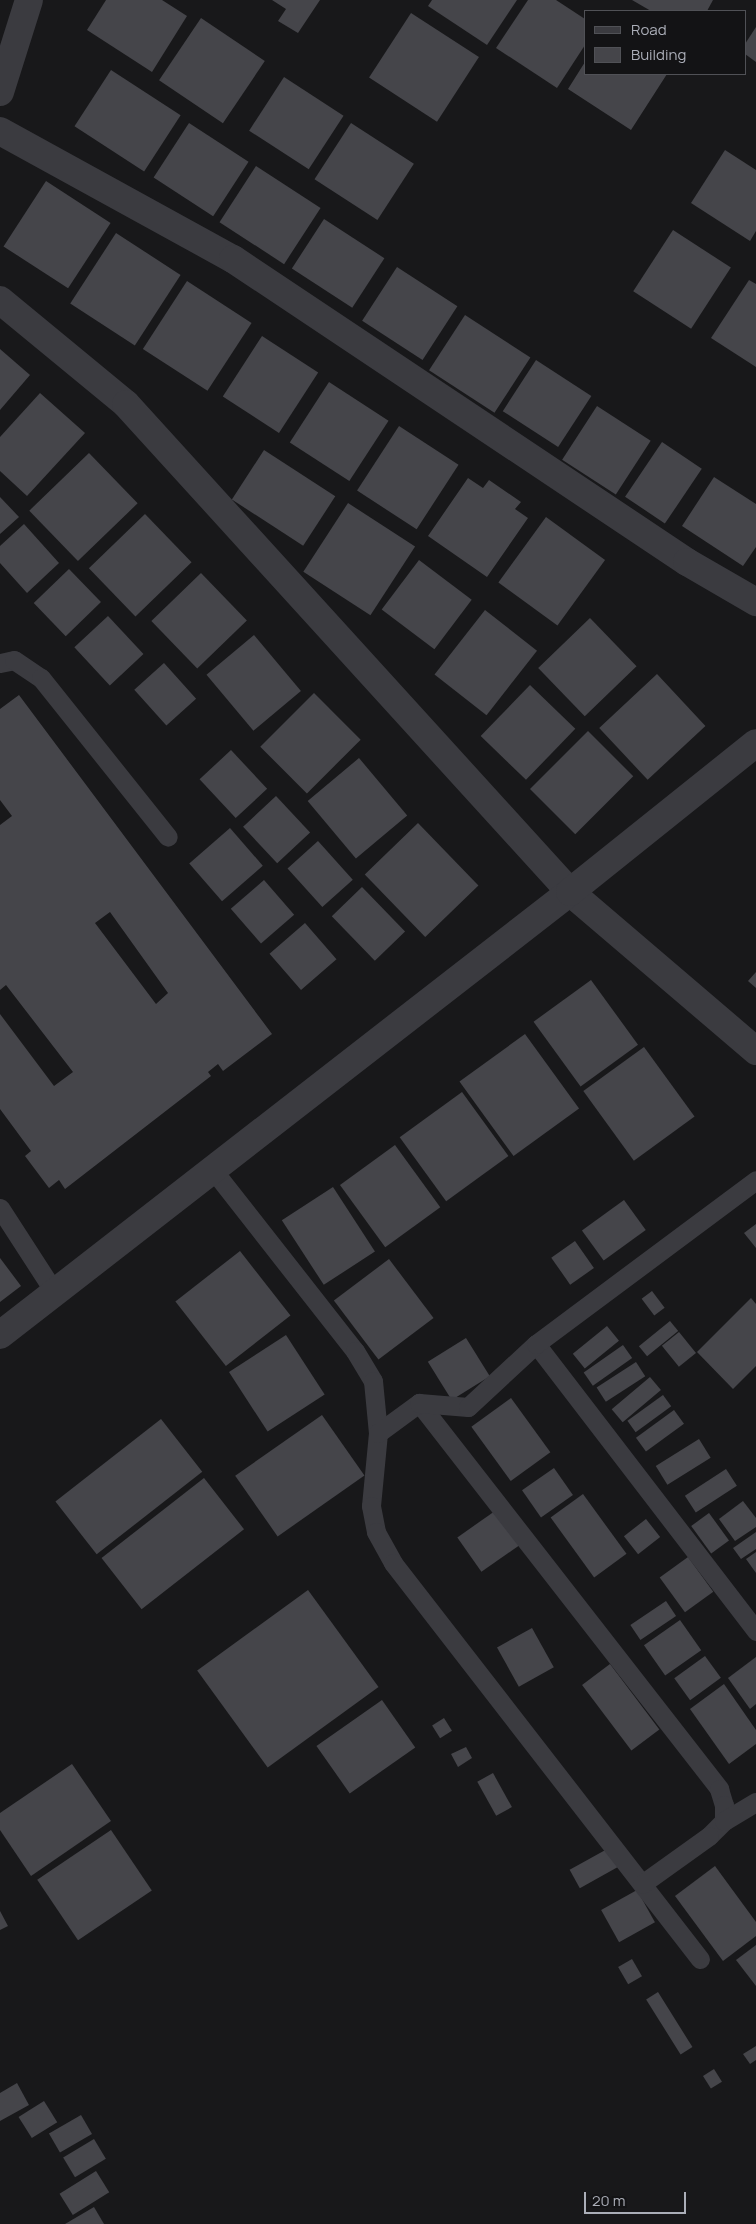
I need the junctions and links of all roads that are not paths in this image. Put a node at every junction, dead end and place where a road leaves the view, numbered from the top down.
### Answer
1 (29, 0) edge
2 (0, 92) edge
3 (0, 131) edge
4 (0, 300) edge
5 (756, 602) edge
6 (0, 663) edge
7 (756, 743) edge
8 (168, 837) dead end
9 (570, 892) junction
10 (756, 1051) edge
11 (213, 1170) junction
12 (756, 1180) edge
13 (0, 1208) edge
14 (55, 1293) junction
15 (0, 1335) edge
16 (536, 1344) junction
17 (419, 1403) junction
18 (378, 1433) junction
19 (756, 1631) edge
20 (756, 1802) edge
21 (724, 1820) junction
22 (642, 1884) junction
23 (700, 1959) dead end

1 - 2 street
3 - 5 street
4 - 9 street
6 - 8 lane
7 - 9 street
9 - 10 street
9 - 11 street
11 - 14 street
11 - 18 lane
12 - 16 lane
13 - 14 lane
14 - 15 street
16 - 17 lane
16 - 19 lane
17 - 18 lane
17 - 21 lane
18 - 22 lane
20 - 21 lane
21 - 22 lane
22 - 23 lane

